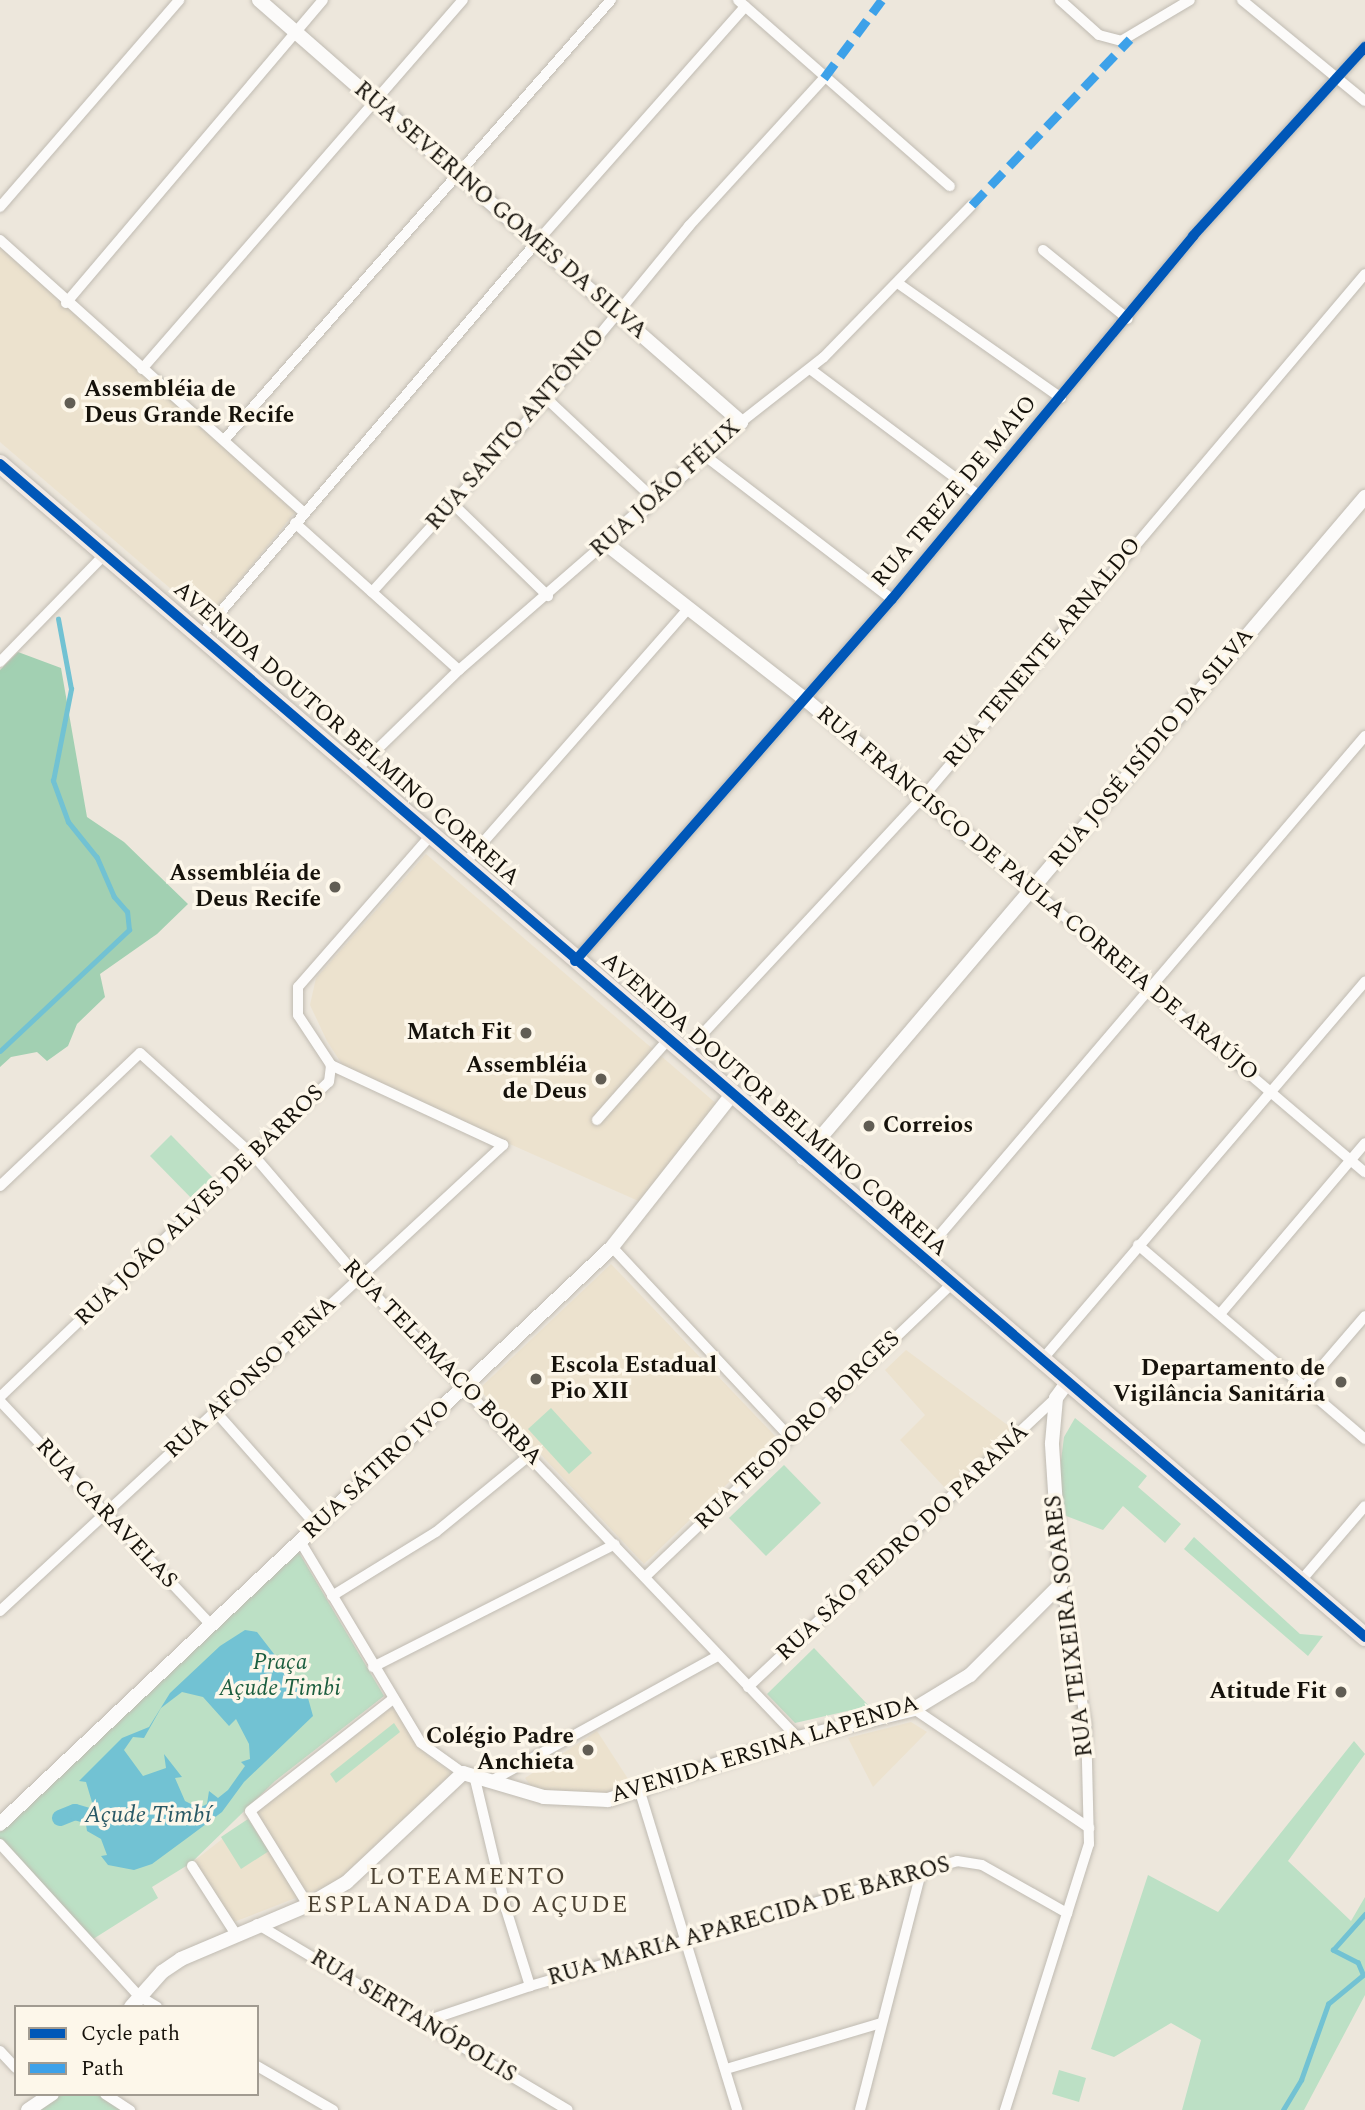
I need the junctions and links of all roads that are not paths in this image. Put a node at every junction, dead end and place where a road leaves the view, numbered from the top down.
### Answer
1 (179, 0) edge
2 (258, 0) edge
3 (323, 0) edge
4 (463, 0) edge
5 (611, 0) edge
6 (1060, 0) edge
7 (1190, 0) edge
8 (1242, 0) edge
9 (742, 4) edge
10 (297, 32) junction
11 (1365, 47) edge
12 (824, 78) junction
13 (1337, 78) junction
14 (1365, 101) edge
15 (376, 103) junction
16 (460, 175) junction
17 (950, 186) dead end
18 (972, 205) dead end
19 (0, 207) edge
20 (0, 240) edge
21 (535, 244) junction
22 (1043, 250) dead end
23 (1365, 274) edge
24 (899, 284) junction
25 (66, 303) junction
26 (617, 312) junction
27 (1128, 319) junction
28 (142, 369) junction
29 (810, 369) junction
30 (1061, 398) junction
31 (547, 399) junction
32 (741, 422) junction
33 (225, 439) junction
34 (704, 456) junction
35 (0, 464) edge
36 (977, 494) junction
37 (1365, 497) edge
38 (655, 500) junction
39 (454, 505) junction
40 (304, 513) junction
41 (296, 523) junction
42 (605, 543) junction
43 (105, 554) junction
44 (372, 592) junction
45 (548, 596) junction
46 (892, 599) junction
47 (689, 608) junction
48 (201, 635) junction
49 (2, 655) edge
50 (459, 670) junction
51 (806, 700) junction
52 (1365, 736) edge
53 (356, 770) junction
54 (922, 798) junction
55 (431, 835) junction
56 (464, 864) junction
57 (1032, 889) junction
58 (575, 961) junction
59 (1365, 982) edge
60 (1151, 989) junction
61 (667, 1041) junction
62 (683, 1055) junction
63 (331, 1065) junction
64 (1271, 1089) junction
65 (731, 1097) junction
66 (597, 1120) dead end
67 (1365, 1143) edge
68 (255, 1157) junction
69 (803, 1158) junction
70 (1351, 1160) junction
71 (1365, 1172) edge
72 (0, 1186) edge
73 (1138, 1245) junction
74 (612, 1247) junction
75 (920, 1258) junction
76 (358, 1276) junction
77 (951, 1284) junction
78 (1220, 1314) junction
79 (1365, 1316) edge
80 (1041, 1361) junction
81 (1305, 1386) junction
82 (465, 1388) junction
83 (1061, 1391) junction
84 (0, 1399) edge
85 (216, 1412) junction
86 (790, 1437) junction
87 (1365, 1438) edge
88 (530, 1455) junction
89 (1365, 1506) edge
90 (104, 1514) junction
91 (317, 1526) junction
92 (300, 1541) junction
93 (615, 1544) junction
94 (645, 1577) junction
95 (1298, 1583) junction
96 (1061, 1584) junction
97 (332, 1596) junction
98 (0, 1611) edge
99 (212, 1626) junction
100 (1365, 1637) edge
101 (718, 1656) junction
102 (373, 1667) junction
103 (748, 1687) junction
104 (393, 1699) junction
105 (914, 1709) junction
106 (798, 1738) junction
107 (469, 1774) junction
108 (493, 1780) junction
109 (640, 1792) junction
110 (0, 1824) edge
111 (1089, 1828) junction
112 (0, 1844) edge
113 (192, 1866) dead end
114 (920, 1873) junction
115 (308, 1905) junction
116 (1067, 1913) junction
117 (257, 1924) junction
118 (235, 1933) junction
119 (684, 1940) junction
120 (530, 1986) junction
121 (135, 2001) edge
122 (424, 2022) junction
123 (881, 2023) junction
124 (0, 2051) edge
125 (14, 2066) edge
126 (259, 2067) edge
127 (726, 2069) junction
128 (45, 2096) edge
129 (108, 2096) edge
130 (28, 2110) edge
131 (130, 2110) edge
132 (333, 2110) edge
133 (568, 2110) edge
134 (737, 2110) edge
135 (860, 2110) edge
136 (1005, 2110) edge

1 - 19 street
2 - 10 street, RUA SEVERINO GOMES DA SILVA
3 - 10 street
4 - 15 street
5 - 16 street
6 - 7 street
8 - 13 street
9 - 12 street
9 - 21 street
10 - 15 street, RUA SEVERINO GOMES DA SILVA
10 - 25 street
11 - 13 street, RUA TREZE DE MAIO
12 - 17 street
12 - 26 street, RUA SANTO ANTÔNIO
13 - 14 street
13 - 27 street, RUA TREZE DE MAIO
15 - 16 street, RUA SEVERINO GOMES DA SILVA
15 - 28 street
16 - 21 street, RUA SEVERINO GOMES DA SILVA
16 - 33 street
18 - 24 street, RUA JOÃO FÉLIX
20 - 25 street
21 - 26 street, RUA SEVERINO GOMES DA SILVA
21 - 40 street
22 - 27 street
23 - 54 street, RUA TENENTE ARNALDO
24 - 29 street, RUA JOÃO FÉLIX
24 - 30 street
25 - 28 street
26 - 31 street, RUA SANTO ANTÔNIO
26 - 32 street, RUA SEVERINO GOMES DA SILVA
27 - 30 street, RUA TREZE DE MAIO
28 - 33 street
29 - 32 street, RUA JOÃO FÉLIX
29 - 36 street
30 - 36 street, RUA TREZE DE MAIO
31 - 38 street
31 - 39 street, RUA SANTO ANTÔNIO
32 - 34 street, RUA JOÃO FÉLIX
33 - 40 street
34 - 38 street, RUA JOÃO FÉLIX
34 - 46 street
35 - 43 main road, AVENIDA DOUTOR BELMINO CORREIA
36 - 46 street, RUA TREZE DE MAIO
37 - 57 street, RUA JOSÉ ISÍDIO DA SILVA
38 - 42 street, RUA JOÃO FÉLIX
39 - 44 street, RUA SANTO ANTÔNIO
39 - 45 street
40 - 41 street
41 - 44 street
41 - 48 street
42 - 45 street, RUA JOÃO FÉLIX
42 - 47 street, RUA FRANCISCO DE PAULA CORREIA DE ARAÚJO
43 - 48 main road, AVENIDA DOUTOR BELMINO CORREIA
43 - 49 street
44 - 50 street
45 - 50 street, RUA JOÃO FÉLIX
46 - 51 street, RUA TREZE DE MAIO
47 - 51 street, RUA FRANCISCO DE PAULA CORREIA DE ARAÚJO
47 - 56 street
48 - 53 main road, AVENIDA DOUTOR BELMINO CORREIA
50 - 53 street, RUA JOÃO FÉLIX
51 - 54 street, RUA FRANCISCO DE PAULA CORREIA DE ARAÚJO
51 - 58 street, RUA TREZE DE MAIO
52 - 60 street
53 - 55 main road, AVENIDA DOUTOR BELMINO CORREIA
54 - 57 street, RUA FRANCISCO DE PAULA CORREIA DE ARAÚJO
54 - 62 street, RUA TENENTE ARNALDO
55 - 56 main road, AVENIDA DOUTOR BELMINO CORREIA
55 - 63 street, RUA JOÃO ALVES DE BARROS
56 - 58 main road, AVENIDA DOUTOR BELMINO CORREIA
57 - 60 street, RUA FRANCISCO DE PAULA CORREIA DE ARAÚJO
57 - 69 street, RUA JOSÉ ISÍDIO DA SILVA
58 - 61 main road, AVENIDA DOUTOR BELMINO CORREIA
59 - 64 street
60 - 64 street, RUA FRANCISCO DE PAULA CORREIA DE ARAÚJO
60 - 75 street
61 - 62 main road, AVENIDA DOUTOR BELMINO CORREIA
61 - 66 street
62 - 65 main road, AVENIDA DOUTOR BELMINO CORREIA
63 - 68 street, RUA JOÃO ALVES DE BARROS
63 - 76 street, RUA AFONSO PENA
64 - 70 street, RUA FRANCISCO DE PAULA CORREIA DE ARAÚJO
64 - 73 street
65 - 69 main road, AVENIDA DOUTOR BELMINO CORREIA
65 - 74 street, RUA SÁTIRO IVO
67 - 70 street
68 - 72 street, RUA TELEMACO BORBA
68 - 76 street, RUA TELEMACO BORBA
68 - 84 street, RUA JOÃO ALVES DE BARROS
69 - 75 main road, AVENIDA DOUTOR BELMINO CORREIA
70 - 71 street, RUA FRANCISCO DE PAULA CORREIA DE ARAÚJO
70 - 78 street
73 - 78 street
73 - 80 street
74 - 82 street, RUA SÁTIRO IVO
74 - 86 street
75 - 77 main road, AVENIDA DOUTOR BELMINO CORREIA
76 - 82 street, RUA TELEMACO BORBA
76 - 85 street, RUA AFONSO PENA
77 - 80 main road, AVENIDA DOUTOR BELMINO CORREIA
77 - 86 street, RUA TEODORO BORGES
78 - 81 street
79 - 81 street
80 - 83 main road, AVENIDA DOUTOR BELMINO CORREIA
81 - 87 street
82 - 88 street, RUA TELEMACO BORBA
82 - 91 street, RUA SÁTIRO IVO
83 - 95 main road, AVENIDA DOUTOR BELMINO CORREIA
83 - 96 street, RUA TEIXEIRA SOARES
83 - 103 street, RUA SÃO PEDRO DO PARANÁ
84 - 90 street, RUA CARAVELAS
85 - 90 street, RUA AFONSO PENA
85 - 91 street
86 - 94 street, RUA TEODORO BORGES
88 - 93 street, RUA TELEMACO BORBA
88 - 97 street
89 - 95 street
90 - 98 street, RUA AFONSO PENA
90 - 99 street, RUA CARAVELAS
91 - 92 street, RUA SÁTIRO IVO
92 - 97 street
92 - 99 street, RUA SÁTIRO IVO
93 - 94 street, RUA TELEMACO BORBA
93 - 102 street
94 - 101 street, RUA TELEMACO BORBA
95 - 100 main road, AVENIDA DOUTOR BELMINO CORREIA
96 - 105 street, AVENIDA ERSINA LAPENDA
96 - 111 street, RUA TEIXEIRA SOARES
97 - 102 street
99 - 110 street, RUA SÁTIRO IVO
101 - 103 street, RUA TELEMACO BORBA
101 - 108 street
102 - 104 street
103 - 106 street, RUA TELEMACO BORBA
104 - 107 street
104 - 115 street
105 - 106 street, AVENIDA ERSINA LAPENDA
105 - 111 street
106 - 109 street, AVENIDA ERSINA LAPENDA
107 - 108 street, AVENIDA ERSINA LAPENDA
107 - 115 street
107 - 120 street
108 - 109 street, AVENIDA ERSINA LAPENDA
109 - 119 street
111 - 116 street, RUA TEIXEIRA SOARES
112 - 121 street
113 - 118 street
114 - 116 street, RUA MARIA APARECIDA DE BARROS
114 - 119 street, RUA MARIA APARECIDA DE BARROS
114 - 123 street
115 - 117 street
116 - 136 street, RUA TEIXEIRA SOARES
117 - 118 street
117 - 122 street, RUA SERTANÓPOLIS
118 - 121 street
119 - 120 street, RUA MARIA APARECIDA DE BARROS
119 - 127 street
120 - 122 street, RUA MARIA APARECIDA DE BARROS
122 - 133 street, RUA SERTANÓPOLIS
123 - 127 street
123 - 135 street
124 - 125 street
126 - 132 street
127 - 134 street
128 - 130 street
129 - 131 street

